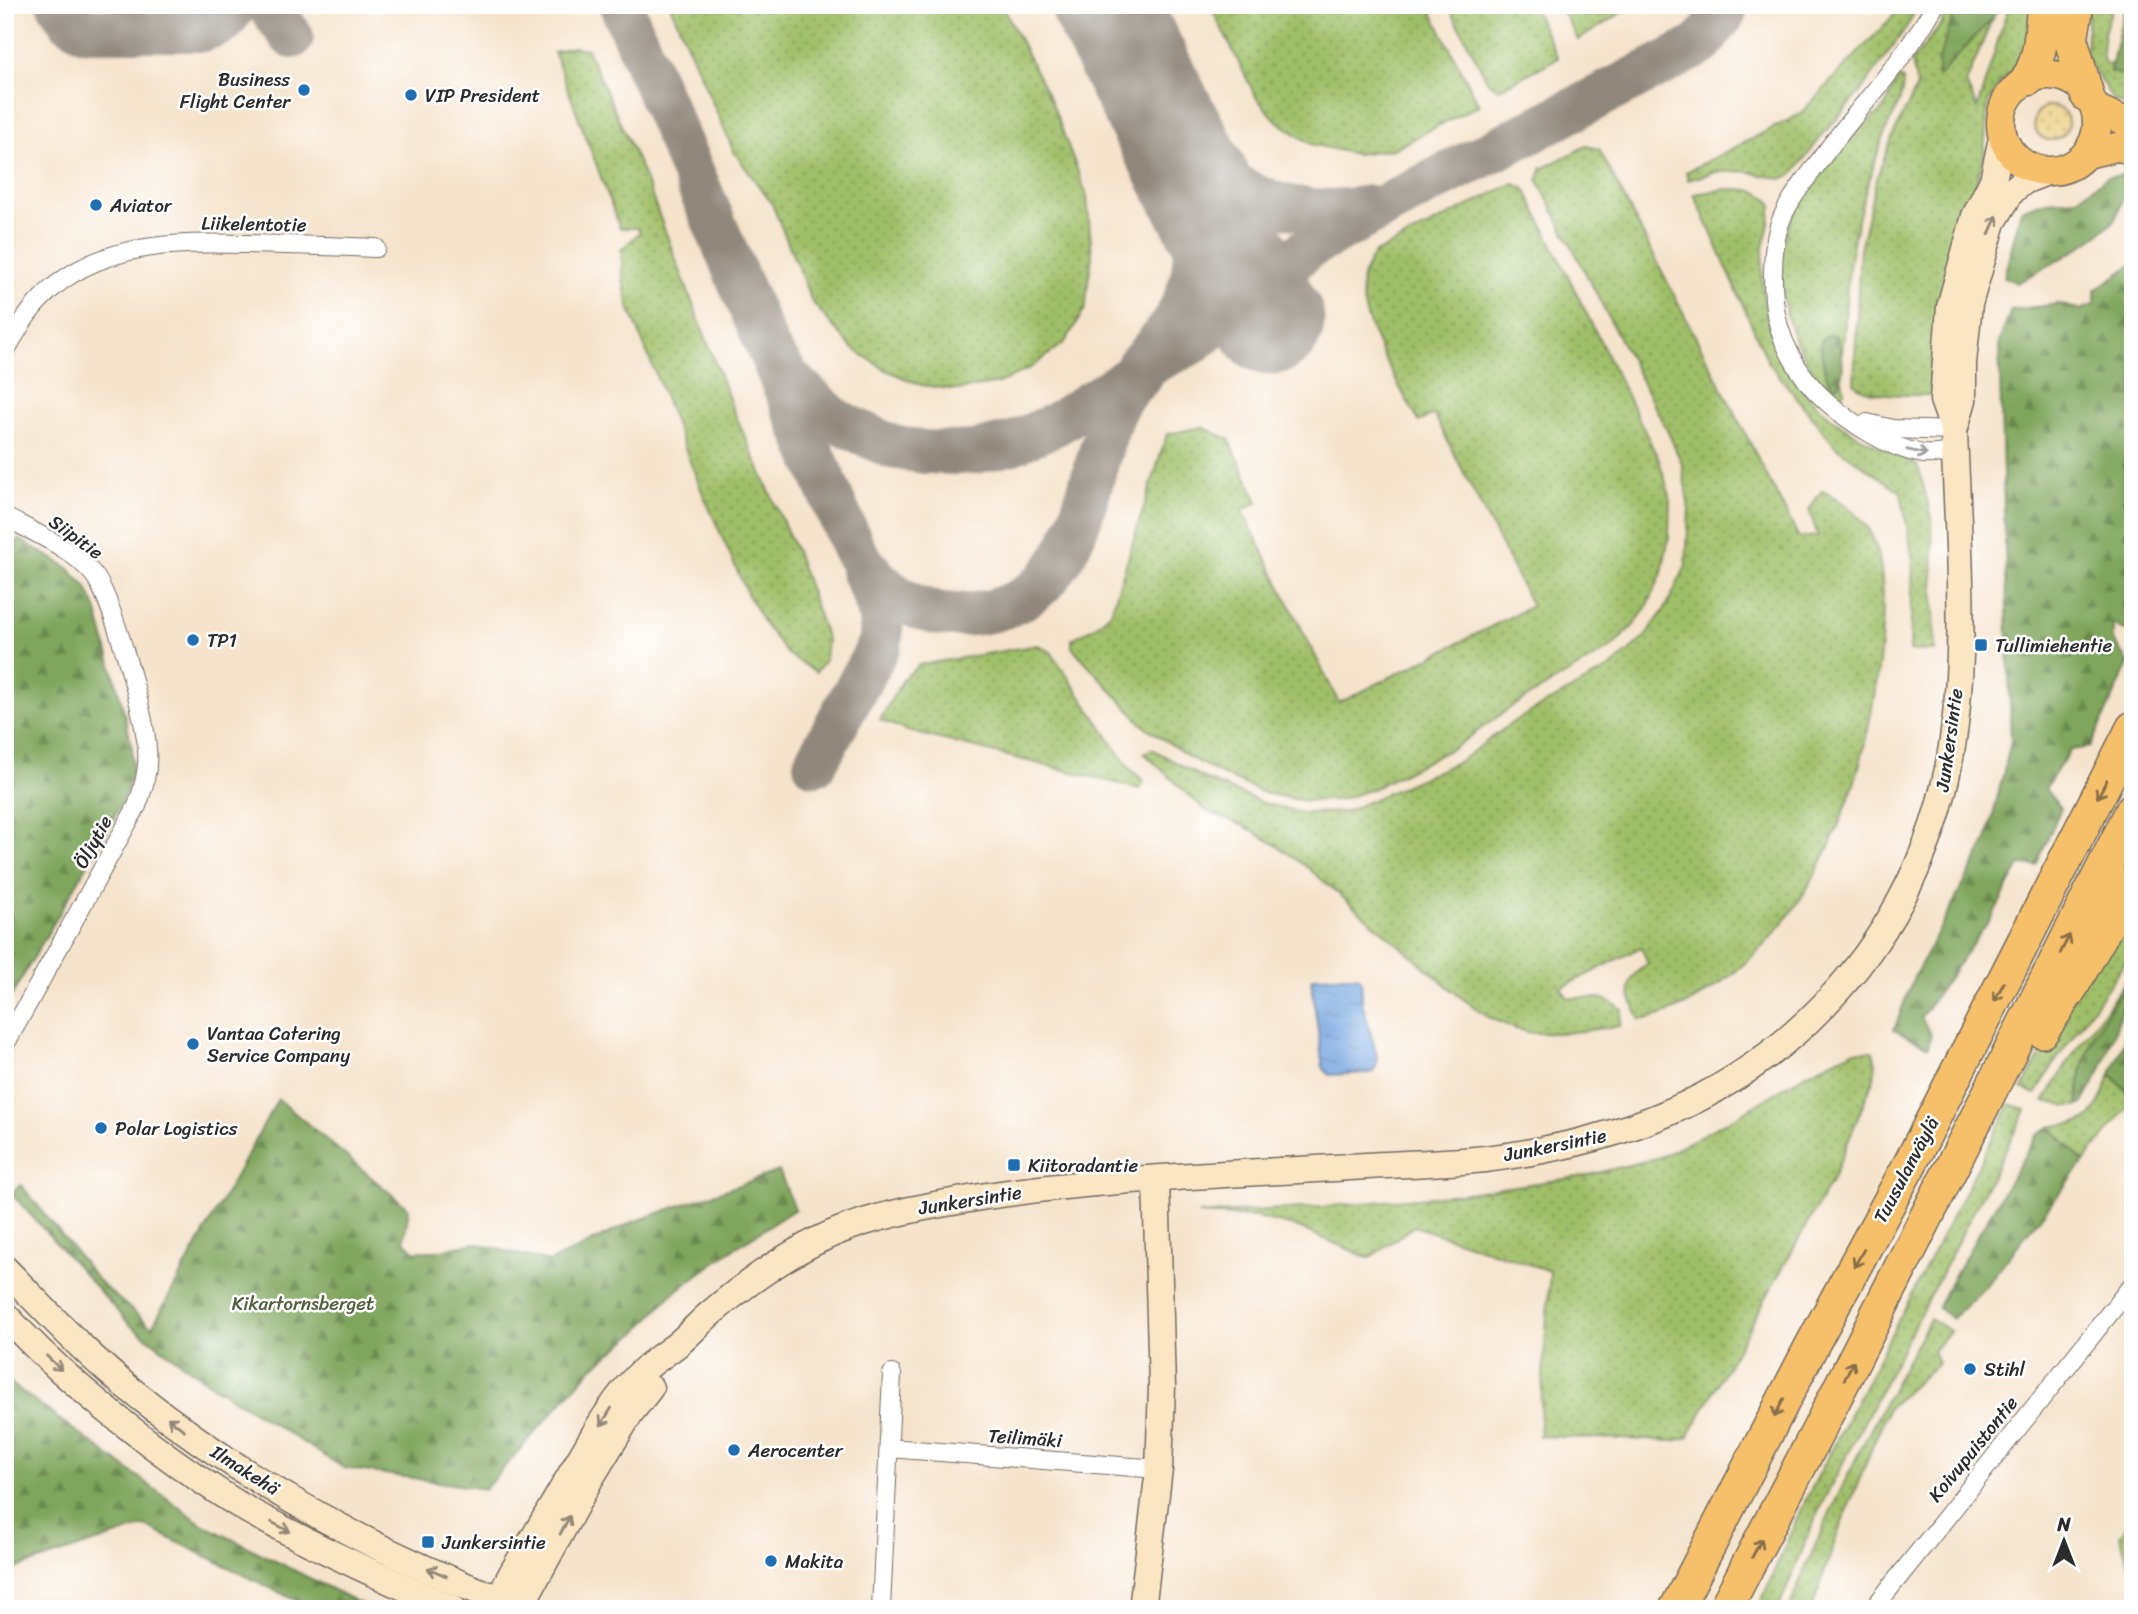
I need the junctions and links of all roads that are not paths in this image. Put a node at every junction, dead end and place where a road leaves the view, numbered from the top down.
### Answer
1 (1935, 5) edge
2 (2044, 5) edge
3 (2077, 5) edge
4 (2028, 79) junction
5 (2091, 101) junction
6 (2133, 125) edge
7 (2002, 138) junction
8 (2133, 149) edge
9 (2087, 153) junction
10 (2049, 171) junction
11 (376, 248) dead end
12 (5, 352) edge
13 (1954, 442) junction
14 (5, 517) edge
15 (121, 644) joint
16 (2133, 728) edge
17 (2133, 809) edge
18 (2133, 879) edge
19 (5, 1045) edge
20 (1156, 1179) junction
21 (1945, 1180) junction
22 (5, 1269) edge
23 (2133, 1284) edge
24 (5, 1315) edge
25 (892, 1374) dead end
26 (889, 1448) junction
27 (1159, 1469) junction
28 (513, 1606) edge
29 (453, 1609) edge
30 (881, 1609) edge
31 (1142, 1609) edge
32 (1675, 1609) edge
33 (1725, 1609) edge
34 (1872, 1609) edge

1 - 13 street
2 - 4 highway
3 - 5 highway
4 - 5 main road
4 - 7 main road
5 - 6 main road
5 - 9 main road
7 - 10 main road
7 - 13 main road, Junkersintie
8 - 9 main road
9 - 10 main road
13 -> 10 main road, Junkersintie
11 - 12 street, Liikelentotie
13 - 20 main road, Junkersintie
14 - 15 street, Siipitie
15 - 19 street, Öljytie
16 -> 32 highway, Tuusulanväylä
21 -> 17 highway, Tuusulanväylä
18 - 21 highway
20 - 27 main road
20 - 28 main road, Junkersintie
33 -> 21 highway, Tuusulanväylä
28 -> 22 main road, Ilmakehä
23 - 34 street, Koivupuistontie
24 -> 29 main road, Ilmakehä
25 - 26 street
26 - 27 street, Teilimäki
26 - 30 street
27 - 31 main road

